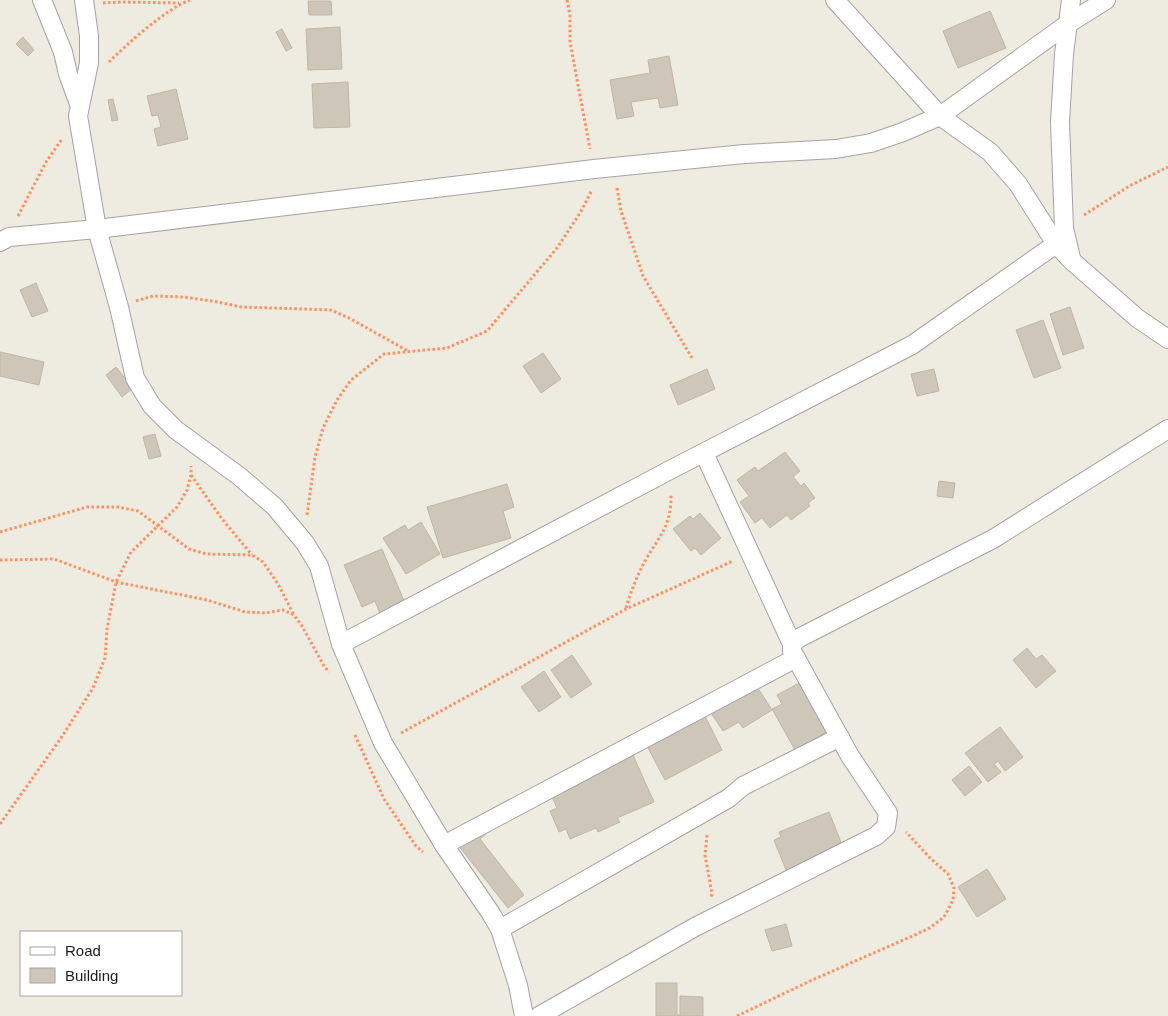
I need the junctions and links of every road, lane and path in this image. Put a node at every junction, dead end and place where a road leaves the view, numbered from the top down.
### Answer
1 (42, 0) edge
2 (190, 0) edge
3 (567, 0) edge
4 (835, 0) edge
5 (1071, 0) edge
6 (1106, 0) edge
7 (84, 2) edge
8 (180, 4) junction
9 (1069, 22) junction
10 (108, 63) dead end
11 (79, 110) junction
12 (940, 116) junction
13 (1168, 167) edge
14 (603, 168) junction
15 (96, 229) junction
16 (1060, 236) junction
17 (5, 240) edge
18 (119, 307) junction
19 (1168, 339) edge
20 (408, 352) junction
21 (692, 358) dead end
22 (1168, 429) edge
23 (704, 454) junction
24 (191, 462) dead end
25 (670, 470) junction
26 (191, 475) junction
27 (158, 526) junction
28 (0, 532) edge
29 (305, 543) junction
30 (749, 554) junction
31 (252, 555) junction
32 (0, 560) edge
33 (116, 582) junction
34 (626, 609) junction
35 (294, 615) junction
36 (341, 644) junction
37 (794, 651) junction
38 (334, 677) dead end
39 (354, 732) dead end
40 (840, 737) junction
41 (383, 743) junction
42 (888, 813) junction
43 (0, 824) edge
44 (708, 830) dead end
45 (444, 845) junction
46 (423, 852) dead end
47 (705, 922) junction
48 (500, 929) junction
49 (524, 1016) edge
50 (539, 1016) edge
51 (737, 1016) edge

1 - 11 street
2 - 8 path
3 - 14 path
4 - 12 street
5 - 9 street
6 - 9 street
7 - 8 path
7 - 11 street
8 - 10 path
9 - 12 street
9 - 16 street
11 - 15 street
11 - 17 path
12 - 14 street
12 - 16 street
13 - 16 path
14 - 15 street
14 - 20 path
14 - 21 path
15 - 17 street
15 - 18 street
16 - 19 street
16 - 23 street
18 - 20 path
18 - 29 street
20 - 29 path
22 - 37 street
23 - 25 street
23 - 30 street
24 - 26 path
25 - 34 path
25 - 36 street
26 - 27 path
26 - 31 path
27 - 28 path
27 - 31 path
27 - 33 path
29 - 36 street
30 - 34 path
30 - 37 street
31 - 35 path
32 - 33 path
33 - 35 path
33 - 43 path
34 - 41 path
35 - 38 path
36 - 41 street
37 - 40 street
37 - 45 street
39 - 46 path
40 - 42 street
40 - 48 street
41 - 45 street
42 - 47 street
42 - 51 path
44 - 47 path
45 - 48 street
47 - 50 street
48 - 49 street

